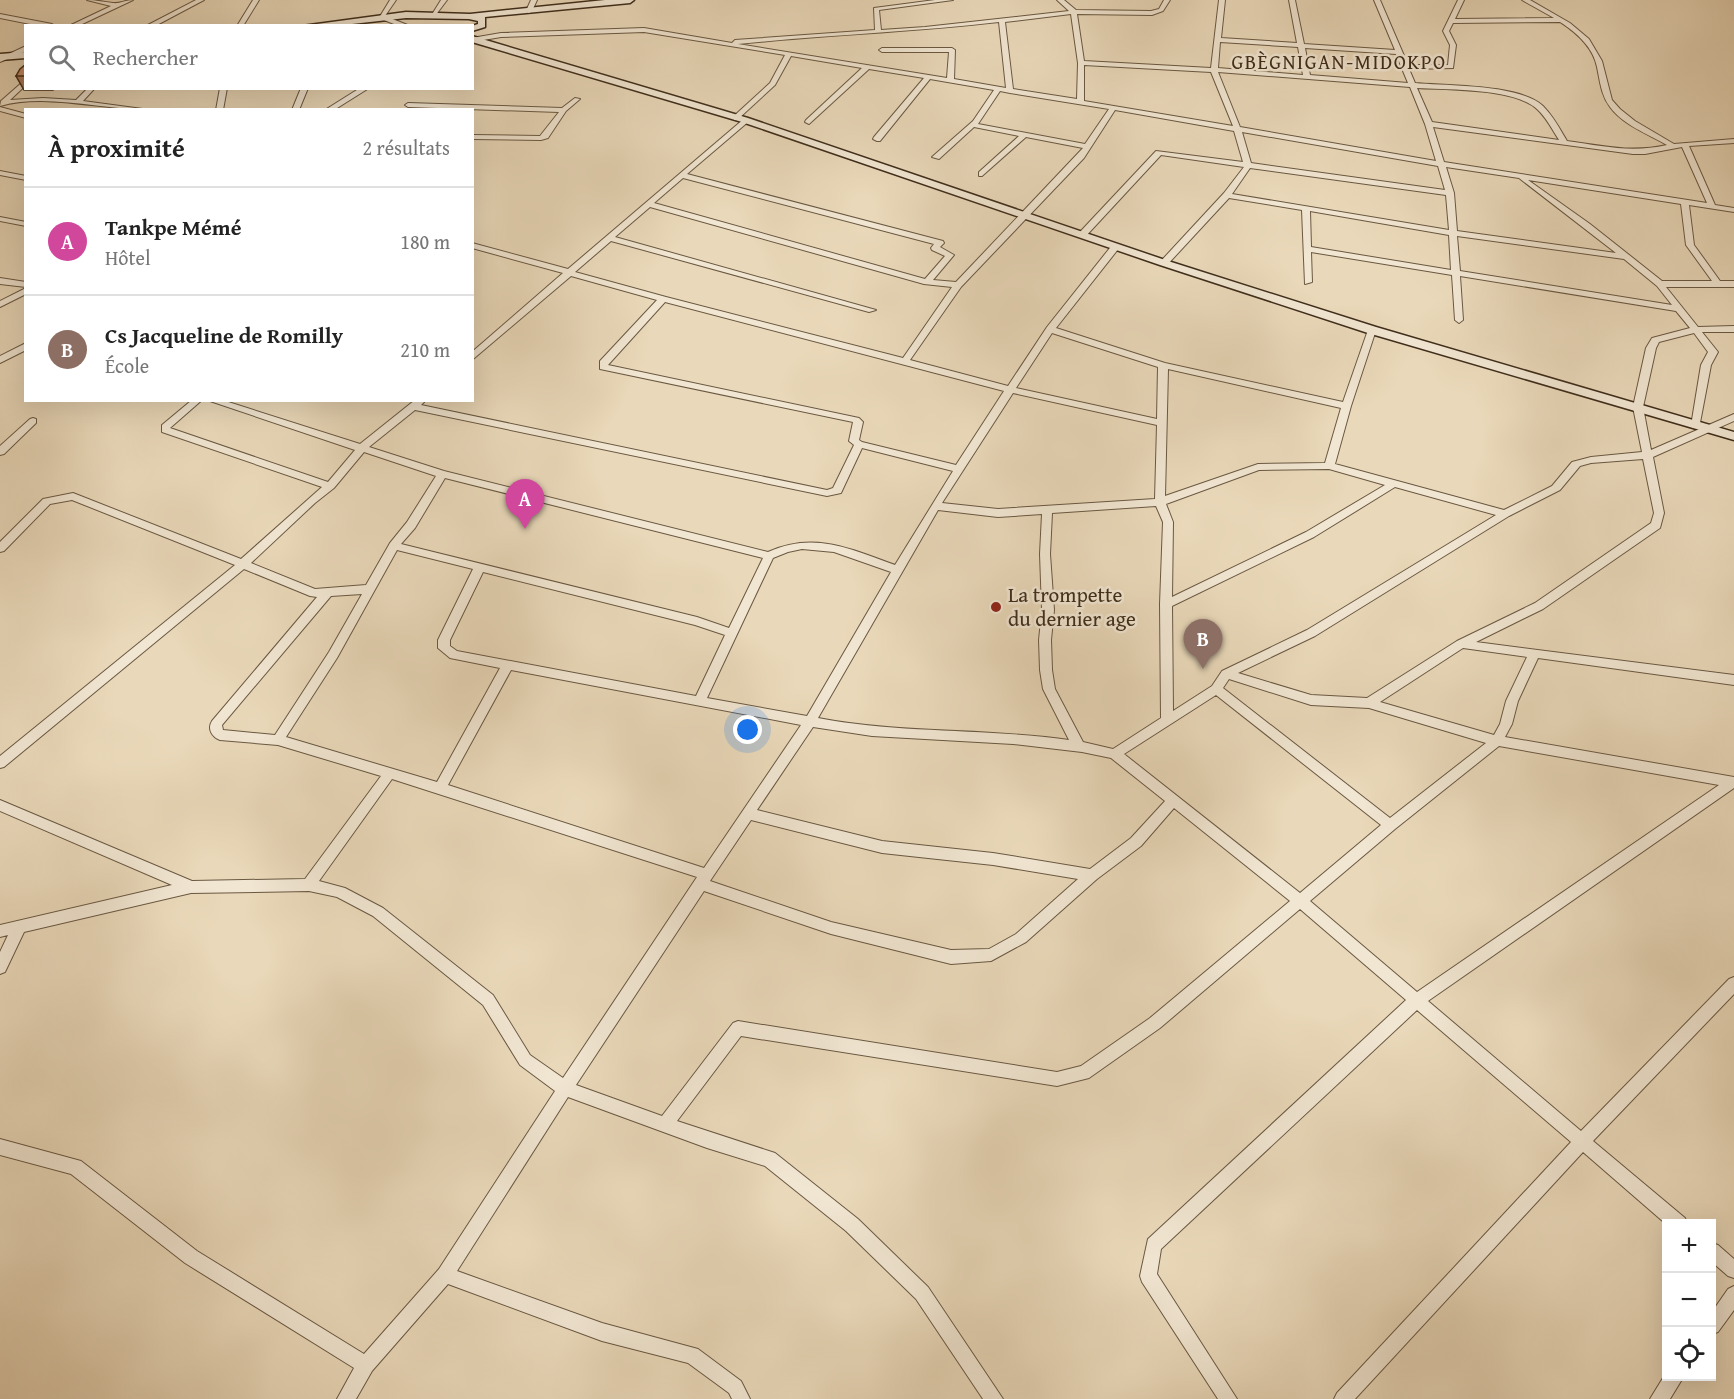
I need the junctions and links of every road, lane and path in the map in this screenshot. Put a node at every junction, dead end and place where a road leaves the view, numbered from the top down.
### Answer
1 (90, 0) edge
2 (130, 0) edge
3 (201, 0) edge
4 (256, 0) edge
5 (393, 0) edge
6 (444, 0) edge
7 (534, 0) edge
8 (630, 0) edge
9 (950, 0) edge
10 (1060, 0) edge
11 (1167, 0) edge
12 (1222, 0) edge
13 (1292, 0) edge
14 (1377, 0) edge
15 (1461, 0) edge
16 (1525, 0) edge
17 (599, 2) edge
18 (117, 6) junction
19 (529, 11) junction
20 (1074, 12) junction
21 (433, 15) junction
22 (0, 16) edge
23 (381, 16) junction
24 (469, 16) junction
25 (1002, 20) junction
26 (1562, 20) junction
27 (1452, 21) junction
28 (42, 24) edge
29 (76, 24) edge
30 (152, 24) edge
31 (241, 24) edge
32 (321, 24) edge
33 (402, 24) edge
34 (450, 24) edge
35 (878, 32) junction
36 (474, 36) edge
37 (474, 37) edge
38 (474, 37) edge
39 (1219, 40) junction
40 (722, 44) junction
41 (1300, 47) junction
42 (24, 49) edge
43 (882, 50) dead end
44 (1400, 52) junction
45 (24, 55) edge
46 (788, 55) junction
47 (3, 58) edge
48 (1082, 63) junction
49 (1406, 67) junction
50 (866, 68) junction
51 (1214, 70) junction
52 (1307, 77) junction
53 (928, 78) junction
54 (950, 81) junction
55 (24, 83) edge
56 (1414, 85) junction
57 (998, 89) junction
58 (90, 90) edge
59 (224, 90) edge
60 (304, 90) edge
61 (363, 90) edge
62 (1010, 91) junction
63 (577, 99) dead end
64 (78, 102) junction
65 (1080, 102) junction
66 (1, 105) edge
67 (408, 105) dead end
68 (130, 108) edge
69 (219, 108) edge
70 (296, 108) edge
71 (331, 108) edge
72 (1113, 108) junction
73 (564, 110) junction
74 (24, 115) edge
75 (741, 119) junction
76 (809, 122) dead end
77 (1429, 124) junction
78 (973, 125) junction
79 (1237, 128) junction
80 (1024, 135) junction
81 (474, 137) edge
82 (877, 139) dead end
83 (1734, 141) edge
84 (1564, 142) junction
85 (1684, 144) junction
86 (1673, 146) junction
87 (1088, 147) junction
88 (936, 157) dead end
89 (1442, 164) junction
90 (1248, 166) junction
91 (0, 173) edge
92 (982, 174) dead end
93 (682, 175) junction
94 (1519, 176) junction
95 (24, 178) edge
96 (1450, 193) junction
97 (1227, 195) junction
98 (1685, 201) junction
99 (648, 204) junction
100 (1712, 206) junction
101 (1306, 209) junction
102 (1734, 210) edge
103 (1024, 214) junction
104 (0, 219) edge
105 (24, 224) edge
106 (1453, 233) junction
107 (1082, 235) junction
108 (609, 238) junction
109 (1116, 246) junction
110 (474, 247) edge
111 (1307, 249) junction
112 (1626, 257) junction
113 (1164, 263) junction
114 (570, 272) junction
115 (1456, 274) junction
116 (0, 281) edge
117 (927, 282) junction
118 (1308, 282) dead end
119 (1660, 284) junction
120 (1718, 284) junction
121 (1734, 284) edge
122 (958, 285) junction
123 (24, 287) edge
124 (24, 288) edge
125 (663, 299) junction
126 (0, 304) edge
127 (1681, 309) junction
128 (872, 310) dead end
129 (1459, 320) dead end
130 (1050, 329) junction
131 (1695, 329) junction
132 (1734, 329) edge
133 (1372, 330) junction
134 (24, 347) edge
135 (474, 355) edge
136 (0, 360) edge
137 (905, 361) junction
138 (1163, 364) junction
139 (1010, 390) junction
140 (196, 402) edge
141 (217, 402) edge
142 (419, 404) edge
143 (1346, 406) junction
144 (1638, 407) junction
145 (1734, 417) edge
146 (33, 421) dead end
147 (1161, 423) junction
148 (1702, 427) junction
149 (1734, 436) edge
150 (859, 444) junction
151 (361, 449) junction
152 (0, 452) edge
153 (1648, 456) junction
154 (1329, 466) junction
155 (958, 469) junction
156 (442, 474) junction
157 (1392, 485) junction
158 (330, 486) junction
159 (1160, 502) junction
160 (935, 506) junction
161 (1047, 510) junction
162 (1505, 514) junction
163 (394, 546) junction
164 (0, 548) edge
165 (769, 556) junction
166 (242, 565) junction
167 (479, 568) junction
168 (900, 571) junction
169 (371, 589) junction
170 (327, 593) junction
171 (1166, 604) junction
172 (731, 633) junction
173 (1461, 644) junction
174 (1534, 655) junction
175 (508, 665) junction
176 (1226, 674) junction
177 (1734, 680) edge
178 (1216, 689) junction
179 (700, 700) junction
180 (1369, 703) junction
181 (811, 720) junction
182 (1167, 721) junction
183 (278, 740) junction
184 (1497, 741) junction
185 (1078, 745) junction
186 (1115, 754) junction
187 (0, 763) edge
188 (389, 774) junction
189 (1734, 782) edge
190 (440, 788) junction
191 (1173, 801) junction
192 (0, 805) edge
193 (750, 814) junction
194 (1390, 825) junction
195 (1092, 875) junction
196 (705, 880) junction
197 (309, 885) junction
198 (191, 886) junction
199 (1299, 900) junction
200 (20, 927) junction
201 (0, 931) edge
202 (0, 967) edge
203 (1734, 984) edge
204 (1417, 1000) junction
205 (566, 1089) junction
206 (665, 1125) junction
207 (1582, 1141) junction
208 (0, 1147) edge
209 (1673, 1219) edge
210 (1716, 1254) edge
211 (1734, 1270) edge
212 (445, 1275) junction
213 (1734, 1295) edge
214 (1716, 1320) edge
215 (366, 1365) junction
216 (1672, 1381) edge
217 (346, 1399) edge
218 (741, 1399) edge
219 (994, 1399) edge
220 (1228, 1399) edge
221 (1343, 1399) edge
222 (1659, 1399) edge

1 - 18 street
2 - 18 street
3 - 30 street
4 - 31 street
5 - 23 street
6 - 21 street
7 - 19 street
8 - 17 street
9 - 35 street
10 - 20 street
11 - 20 street
12 - 39 street
13 - 41 street
14 - 44 street
15 - 27 street
16 - 26 street
17 - 19 street
18 - 29 street
19 - 24 street
20 - 25 street
20 - 48 street
21 - 23 street
21 - 24 street
22 - 28 street
23 - 32 street
23 - 33 street
24 - 34 street
24 - 36 street
25 - 35 street
25 - 62 street
26 - 27 street
26 - 86 street
27 - 49 street
35 - 40 street
37 - 40 street
38 - 75 street
39 - 41 street
39 - 51 street
40 - 46 street
41 - 44 street
41 - 52 street
42 - 47 street
43 - 54 street
44 - 49 street
45 - 47 street
46 - 50 street
46 - 75 street
48 - 51 street
48 - 65 street
49 - 56 street
50 - 53 street
50 - 76 street
51 - 52 street
51 - 79 street
52 - 56 street
53 - 54 street
53 - 82 street
54 - 57 street
55 - 66 street
56 - 77 street
56 - 84 street
57 - 62 street
57 - 78 street
58 - 64 street
59 - 69 street
60 - 70 street
61 - 71 street
62 - 65 street
63 - 73 street
64 - 66 street
64 - 68 street
65 - 72 street
66 - 74 street
67 - 73 street
72 - 79 street
72 - 87 street
73 - 81 street
75 - 93 street
75 - 103 street
77 - 84 street
77 - 89 street
78 - 80 street
78 - 88 street
79 - 89 street
79 - 90 street
80 - 87 street
80 - 92 street
83 - 85 street
84 - 86 street
85 - 86 street
85 - 100 street
87 - 103 street
89 - 94 street
89 - 96 street
90 - 96 street
90 - 97 street
90 - 107 street
91 - 95 street
93 - 99 street
93 - 117 street
94 - 98 street
94 - 112 street
96 - 106 street
97 - 101 street
97 - 113 street
98 - 100 street
98 - 120 street
99 - 108 street
99 - 117 street
100 - 102 street
101 - 106 street
101 - 111 street
103 - 107 street
103 - 122 street
104 - 105 street
106 - 112 street
106 - 115 street
107 - 109 street
108 - 114 street
108 - 128 street
109 - 113 street
109 - 130 street
110 - 114 street
111 - 115 street
111 - 118 street
112 - 119 street
113 - 133 street
114 - 125 street
114 - 135 street
115 - 127 street
115 - 129 street
116 - 123 street
117 - 122 street
119 - 120 street
119 - 127 street
120 - 121 street
122 - 137 street
124 - 126 street
125 - 137 street
125 - 150 street
127 - 131 street
130 - 138 street
130 - 139 street
131 - 132 street
131 - 144 street
131 - 148 street
133 - 143 street
133 - 144 street
134 - 136 street
137 - 139 street
138 - 143 street
138 - 147 street
139 - 147 street
139 - 155 street
140 - 158 street
141 - 151 street
142 - 150 street
142 - 151 street
143 - 154 street
144 - 148 street
144 - 153 street
145 - 148 street
146 - 152 street
147 - 159 street
148 - 149 street
148 - 153 street
150 - 155 street
151 - 156 street
151 - 158 street
153 - 162 street
153 - 173 street
154 - 157 street
154 - 159 street
155 - 160 street
156 - 163 street
156 - 165 street
157 - 162 street
157 - 171 street
158 - 166 street
159 - 161 street
159 - 171 street
160 - 161 street
160 - 168 street
161 - 185 street
162 - 176 street
163 - 167 street
163 - 169 street
164 - 166 street
165 - 168 street
165 - 172 street
166 - 170 street
166 - 187 street
167 - 172 street
167 - 175 street
168 - 181 street
169 - 170 street
169 - 183 street
170 - 183 street
171 - 182 street
172 - 179 street
173 - 174 street
173 - 180 street
174 - 177 street
174 - 184 street
175 - 179 street
175 - 190 street
176 - 178 street
176 - 180 street
178 - 182 street
178 - 194 street
179 - 181 street
180 - 184 street
181 - 185 street
181 - 193 street
182 - 186 street
183 - 188 street
184 - 189 street
184 - 194 street
185 - 186 street
186 - 191 street
188 - 190 street
188 - 197 street
189 - 204 street
190 - 196 street
191 - 195 street
191 - 199 street
192 - 198 street
193 - 195 street
193 - 196 street
194 - 199 street
195 - 196 street
196 - 205 street
197 - 198 street
197 - 205 street
198 - 200 street
199 - 204 street
199 - 206 street
200 - 201 street
200 - 202 street
203 - 207 street
204 - 207 street
204 - 220 street
205 - 206 street
205 - 212 street
206 - 219 street
207 - 209 street
207 - 221 street
208 - 215 street
210 - 211 street
212 - 215 street
212 - 218 street
213 - 214 street
215 - 217 street
216 - 222 street

